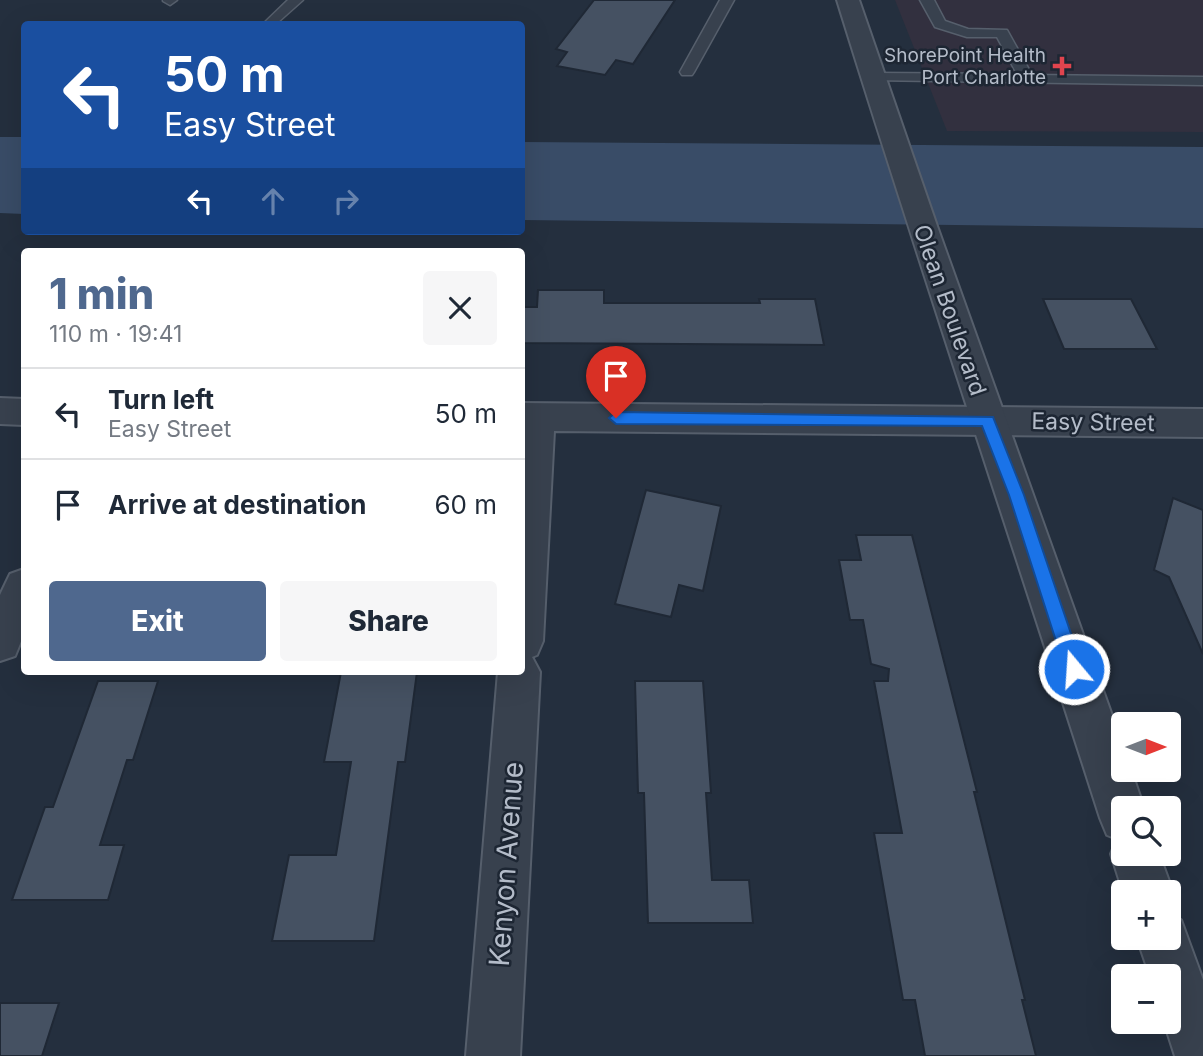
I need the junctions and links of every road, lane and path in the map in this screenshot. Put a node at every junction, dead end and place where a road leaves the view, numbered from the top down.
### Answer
1 (296, 0) edge
2 (727, 0) edge
3 (848, 0) edge
4 (927, 0) edge
5 (272, 21) edge
6 (687, 72) dead end
7 (874, 77) junction
8 (1027, 79) junction
9 (1203, 81) edge
10 (0, 411) edge
11 (21, 412) edge
12 (529, 417) edge
13 (988, 421) junction
14 (1203, 423) edge
15 (525, 545) edge
16 (21, 594) edge
17 (0, 642) edge
18 (519, 675) edge
19 (1117, 796) edge
20 (1167, 950) edge
21 (494, 1056) edge
22 (1202, 1056) edge

1 - 5 lane
2 - 6 lane
3 - 7 street, Olean Boulevard
4 - 8 lane
7 - 8 lane
7 - 13 street, Olean Boulevard
8 - 9 lane
10 - 11 street
12 - 13 street, Easy Street
12 - 15 street
13 - 14 street, Easy Street
13 - 19 street, Olean Boulevard
16 - 17 street
18 - 21 street, Kenyon Avenue
20 - 22 street

